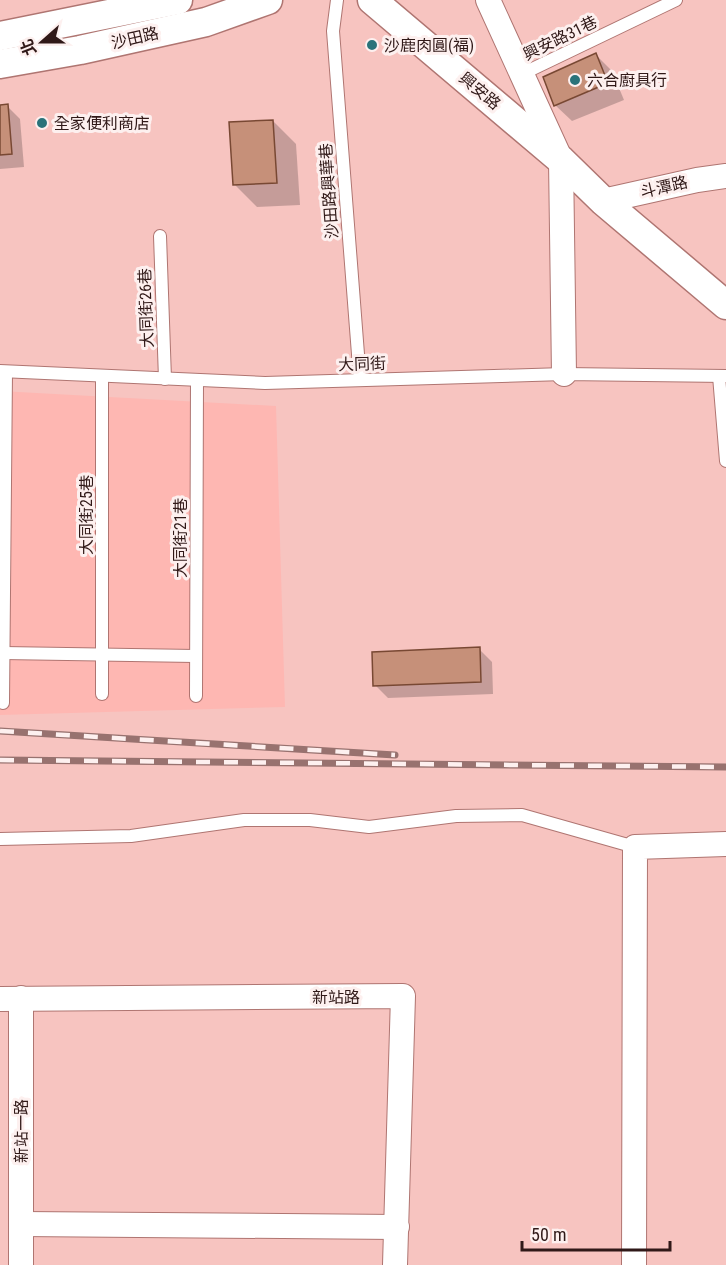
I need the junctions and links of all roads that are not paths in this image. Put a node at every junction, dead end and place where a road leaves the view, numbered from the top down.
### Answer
1 (177, 0) edge
2 (268, 0) edge
3 (337, 0) edge
4 (372, 0) edge
5 (488, 0) edge
6 (676, 0) edge
7 (0, 36) edge
8 (0, 64) edge
9 (522, 74) junction
10 (561, 160) junction
11 (726, 176) edge
12 (603, 201) junction
13 (160, 236) dead end
14 (726, 305) edge
15 (3, 372) edge
16 (564, 374) junction
17 (102, 376) junction
18 (723, 376) edge
19 (165, 378) junction
20 (198, 380) junction
21 (360, 380) junction
22 (726, 461) edge
23 (3, 653) junction
24 (102, 653) junction
25 (195, 656) junction
26 (102, 694) dead end
27 (196, 696) dead end
28 (3, 703) dead end
29 (0, 839) edge
30 (726, 844) edge
31 (635, 847) junction
32 (10, 998) edge
33 (21, 1224) junction
34 (397, 1227) junction
35 (21, 1265) edge
36 (395, 1265) edge
37 (634, 1265) edge

1 - 7 street, 沙田路
2 - 8 street, 沙田路
3 - 21 lane, 沙田路興華巷
4 - 10 street, 興安路
5 - 9 street, 興安路
6 - 9 lane, 興安路31巷
9 - 10 street, 興安路
10 - 12 street, 興安路
10 - 16 street
11 - 12 street, 斗潭路
12 - 14 street, 興安路
13 - 19 lane, 大同街26巷
15 - 17 lane, 大同街
15 - 23 lane
16 - 18 lane, 大同街
16 - 21 lane, 大同街
17 - 19 lane, 大同街
17 - 24 lane, 大同街25巷
18 - 22 lane
19 - 20 lane, 大同街
20 - 21 lane, 大同街
20 - 25 lane, 大同街21巷
23 - 24 lane
23 - 28 lane
24 - 25 lane
24 - 26 lane, 大同街25巷
25 - 27 lane, 大同街21巷
29 - 31 lane
30 - 31 street
31 - 37 street
32 - 33 street, 新站一路
32 - 34 street, 新站路
33 - 34 street
33 - 35 street, 新站一路
34 - 36 street, 新站路

